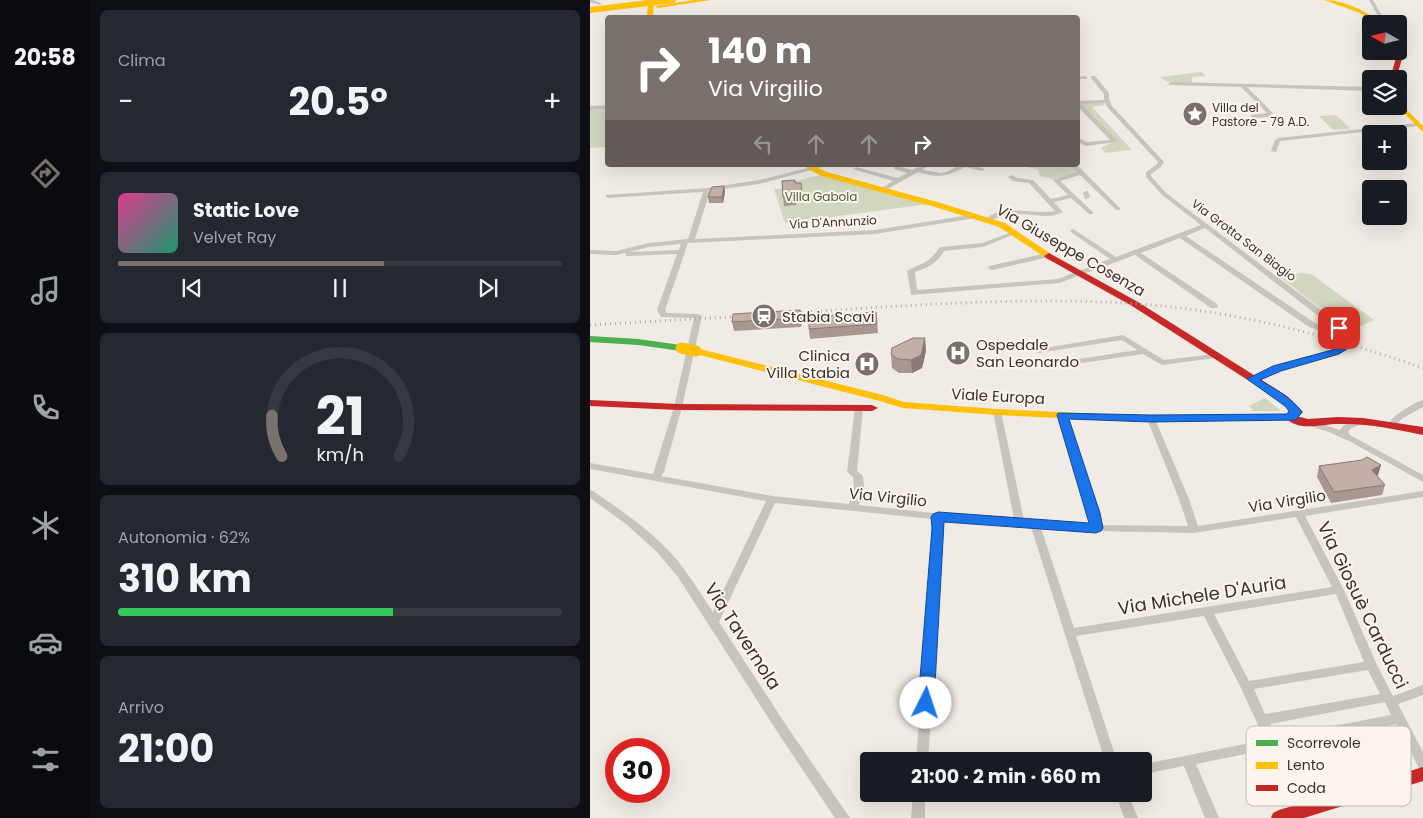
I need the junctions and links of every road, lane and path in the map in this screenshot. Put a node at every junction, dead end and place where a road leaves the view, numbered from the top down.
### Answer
1 (590, 0) edge
2 (673, 0) edge
3 (708, 0) edge
4 (1327, 0) edge
5 (1371, 0) edge
6 (616, 5) dead end
7 (649, 6) edge
8 (595, 7) edge
9 (1365, 15) edge
10 (1379, 15) edge
11 (1080, 78) edge
12 (1089, 78) joint
13 (1170, 84) dead end
14 (1242, 85) junction
15 (1362, 89) edge
16 (1106, 101) junction
17 (1080, 104) edge
18 (1080, 106) edge
19 (605, 107) edge
20 (590, 108) edge
21 (1407, 113) edge
22 (1089, 115) junction
23 (1080, 116) edge
24 (1253, 116) dead end
25 (1420, 128) edge
26 (1080, 141) edge
27 (1086, 144) junction
28 (1080, 145) edge
29 (1274, 152) dead end
30 (810, 167) edge
31 (898, 167) edge
32 (922, 167) edge
33 (961, 167) edge
34 (973, 167) edge
35 (1076, 167) edge
36 (856, 169) dead end
37 (982, 169) dead end
38 (914, 171) junction
39 (1081, 173) junction
40 (1011, 177) dead end
41 (897, 180) junction
42 (707, 190) junction
43 (882, 190) junction
44 (1098, 192) junction
45 (608, 196) dead end
46 (1073, 197) junction
47 (1049, 200) junction
48 (1118, 209) dead end
49 (1091, 214) dead end
50 (976, 216) junction
51 (988, 220) junction
52 (1205, 226) junction
53 (1073, 230) dead end
54 (1014, 232) junction
55 (1180, 235) junction
56 (688, 242) junction
57 (590, 252) edge
58 (681, 252) junction
59 (1135, 252) junction
60 (616, 253) junction
61 (1048, 255) junction
62 (1114, 259) junction
63 (992, 268) dead end
64 (1078, 272) junction
65 (1214, 306) dead end
66 (1343, 335) junction
67 (590, 338) edge
68 (1038, 351) dead end
69 (1145, 351) junction
70 (1215, 356) junction
71 (1049, 366) dead end
72 (1252, 379) junction
73 (590, 403) edge
74 (872, 403) junction
75 (1423, 403) edge
76 (678, 407) junction
77 (997, 412) junction
78 (1062, 415) junction
79 (1294, 415) junction
80 (1151, 419) junction
81 (1309, 420) junction
82 (1361, 421) junction
83 (1392, 424) junction
84 (1423, 430) edge
85 (1346, 436) junction
86 (590, 466) edge
87 (655, 478) junction
88 (1423, 479) edge
89 (590, 493) edge
90 (1423, 494) edge
91 (772, 499) junction
92 (852, 508) junction
93 (1299, 514) junction
94 (938, 517) junction
95 (1020, 524) junction
96 (1035, 524) junction
97 (1096, 528) junction
98 (1194, 530) junction
99 (1339, 590) junction
100 (1208, 612) junction
101 (713, 622) junction
102 (1069, 634) junction
103 (1371, 665) junction
104 (1246, 686) junction
105 (1423, 690) edge
106 (1390, 699) junction
107 (1399, 718) junction
108 (1262, 720) junction
109 (1265, 726) edge
110 (1359, 726) edge
111 (1403, 726) edge
112 (1411, 741) edge
113 (1246, 748) edge
114 (923, 752) edge
115 (1108, 752) edge
116 (1188, 760) junction
117 (1423, 764) edge
118 (1152, 767) edge
119 (1423, 774) edge
120 (1411, 778) edge
121 (919, 802) edge
122 (1125, 802) edge
123 (1303, 806) edge
124 (1318, 806) edge
125 (1305, 810) junction
126 (1287, 817) edge
127 (843, 818) edge
128 (918, 818) edge
129 (1131, 818) edge
130 (1212, 818) edge

1 - 8 street
2 - 8 main road, bridge
3 - 7 main road
4 - 9 main road
5 - 10 street
6 - 7 street
11 - 12 street
12 - 16 street, Via Grotta San Biagio
13 - 14 street
14 - 15 street
14 - 24 street
16 - 17 street
16 - 52 street, Via Grotta San Biagio
18 - 22 street
19 - 20 street
21 - 25 main road
22 - 23 street
22 - 27 street
25 - 29 street
26 - 27 street
27 - 28 street
30 - 42 street
30 - 43 main road, Via Giuseppe Cosenza
31 - 38 street
32 - 38 street
33 - 38 street
34 - 37 street
35 - 39 street
36 - 41 street
38 - 41 street
39 - 44 street
39 - 46 street
40 - 47 street
41 - 43 street
42 - 45 street
42 - 56 street
43 - 50 main road, Via Giuseppe Cosenza
44 - 46 street
44 - 48 street
46 - 47 street
46 - 49 street
47 - 51 street
50 - 51 main road, Via Giuseppe Cosenza
50 - 56 street, Via D'Annunzio
51 - 54 main road, Via Giuseppe Cosenza
52 - 55 street
52 - 66 street, Via Grotta San Biagio
53 - 62 street
54 - 61 main road, Via Giuseppe Cosenza
54 - 64 street
55 - 59 street
55 - 66 street
56 - 58 street
56 - 60 street, Via D'Annunzio
57 - 60 street
58 - 60 street
58 - 76 street
59 - 62 street
59 - 65 street
61 - 63 street
61 - 64 main road, Via Giuseppe Cosenza
62 - 64 street
64 - 70 main road, Via Giuseppe Cosenza
66 - 72 street
67 - 74 main road, bridge
68 - 69 street
69 - 70 street
69 - 71 street
70 - 72 main road, Via Giuseppe Cosenza
72 - 79 main road, Via Giuseppe Cosenza
73 - 76 main road
74 - 76 main road
74 - 77 main road, Viale Europa
74 - 92 street
75 - 83 street
76 - 87 street
77 - 78 main road, Viale Europa
77 - 95 street
78 - 80 main road, Viale Europa
78 - 97 street
79 - 80 main road, Viale Europa
79 - 81 main road, Viale Europa
80 - 98 street
81 - 82 main road, Viale Europa
81 - 85 street
82 - 83 main road
82 - 85 street
83 - 84 main road
85 - 88 street
86 - 87 street, Via Virgilio
87 - 91 street, Via Virgilio
89 - 101 street, Via Tavernola
90 - 93 street, Via Virgilio
91 - 92 street, Via Virgilio
91 - 101 street
92 - 94 street, Via Virgilio
93 - 98 street, Via Virgilio
93 - 99 street, Via Giosuè Carducci
94 - 95 street, Via Virgilio
94 - 114 street
95 - 96 street, Via Virgilio
96 - 97 street, Via Virgilio
96 - 102 street
97 - 98 street, Via Virgilio
99 - 100 street, Via Michele D'Auria
99 - 103 street, Via Giosuè Carducci
100 - 102 street, Via Michele D'Auria
100 - 104 street
101 - 127 street, Via Tavernola
102 - 115 street
103 - 104 street
103 - 106 street, Via Giosuè Carducci
104 - 108 street
105 - 106 street
106 - 107 street, Via Giosuè Carducci
106 - 108 street
107 - 110 street
107 - 111 street, Via Giosuè Carducci
108 - 109 street
112 - 117 street, Via Giosuè Carducci
113 - 116 street
116 - 118 street
116 - 130 street
119 - 120 main road
121 - 128 street
122 - 129 street
123 - 125 street
124 - 125 main road
125 - 126 main road

